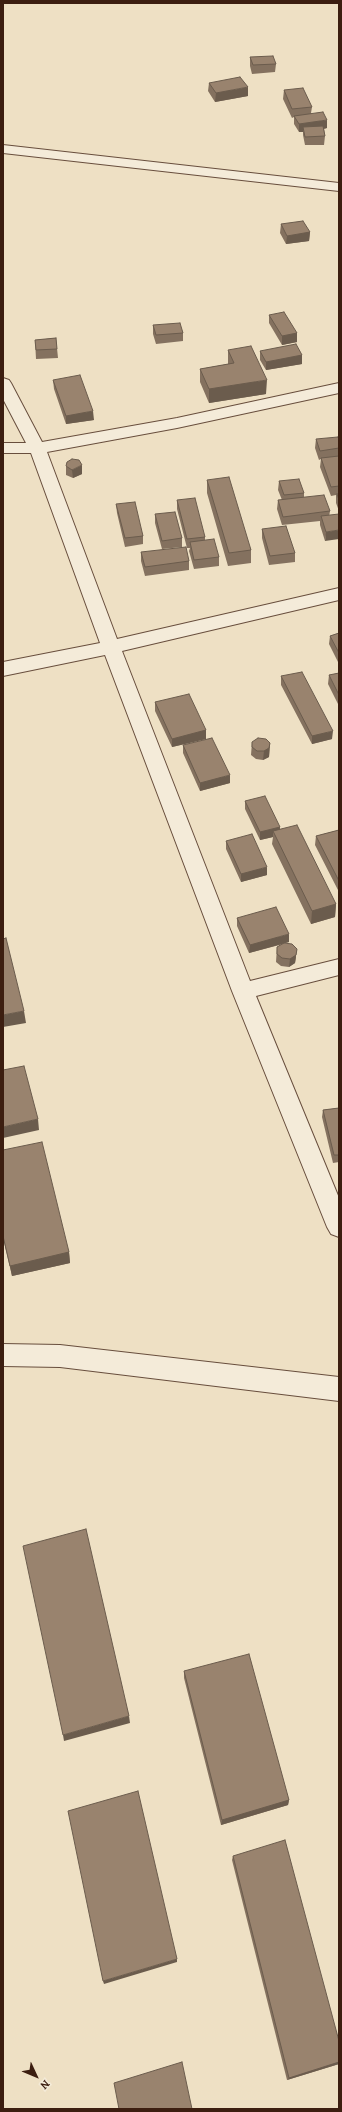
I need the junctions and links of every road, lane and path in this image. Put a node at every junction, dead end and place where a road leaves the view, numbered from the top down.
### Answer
1 (3, 149) edge
2 (339, 187) edge
3 (3, 383) edge
4 (339, 388) edge
5 (3, 448) edge
6 (37, 448) junction
7 (339, 594) edge
8 (111, 647) junction
9 (3, 669) edge
10 (339, 967) edge
11 (243, 991) junction
12 (339, 1227) edge
13 (3, 1355) edge
14 (339, 1389) edge

1 - 2 street
3 - 6 street
4 - 6 street
5 - 6 street
6 - 8 street
7 - 8 street
8 - 9 street
8 - 11 street
10 - 11 street
11 - 12 street
13 - 14 street

